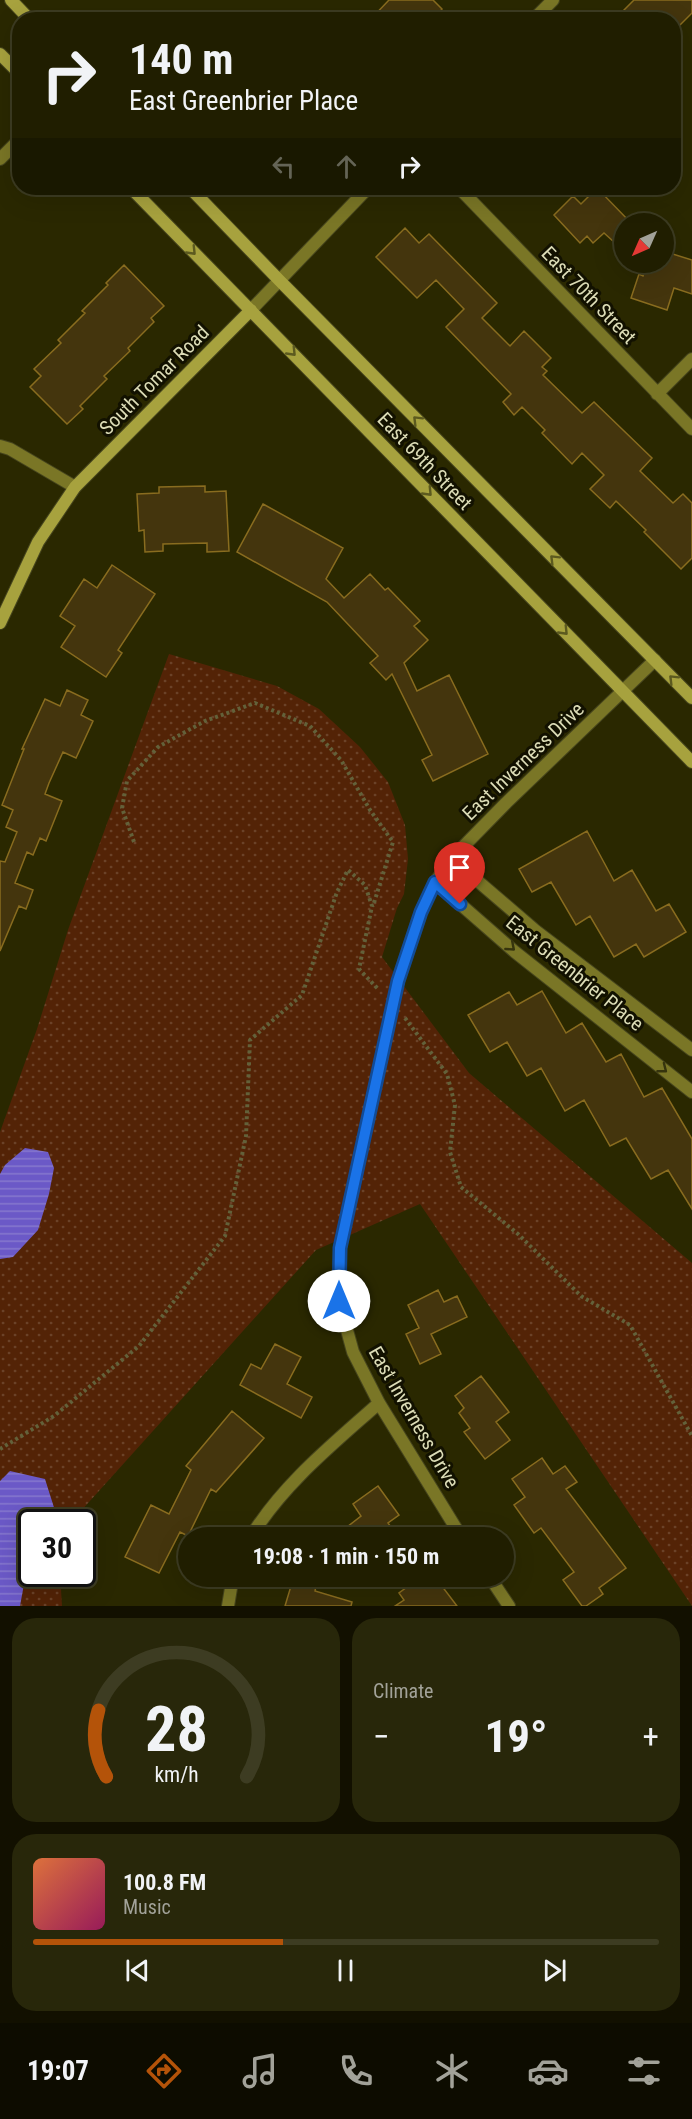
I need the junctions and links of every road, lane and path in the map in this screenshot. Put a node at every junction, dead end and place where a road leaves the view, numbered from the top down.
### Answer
1 (11, 0) edge
2 (553, 0) edge
3 (22, 12) edge
4 (541, 12) edge
5 (0, 54) edge
6 (12, 66) edge
7 (12, 147) edge
8 (0, 159) edge
9 (138, 195) edge
10 (197, 195) edge
11 (361, 195) edge
12 (466, 195) edge
13 (279, 280) junction
14 (251, 310) junction
15 (692, 358) edge
16 (657, 394) junction
17 (692, 429) edge
18 (0, 446) edge
19 (75, 487) junction
20 (0, 623) edge
21 (655, 660) junction
22 (622, 691) junction
23 (692, 698) edge
24 (692, 762) edge
25 (134, 842) dead end
26 (452, 859) junction
27 (435, 882) junction
28 (372, 906) junction
29 (393, 1006) junction
30 (692, 1050) edge
31 (692, 1092) edge
32 (378, 1403) junction
33 (692, 1436) edge
34 (0, 1449) edge
35 (256, 1527) edge
36 (455, 1527) edge
37 (231, 1587) edge
38 (496, 1587) edge
39 (228, 1606) edge
40 (508, 1606) edge

1 - 3 main road
2 - 4 street
5 - 6 main road
7 - 8 street
9 -> 14 main road, East 69th Street
10 - 13 main road, East 69th Street
11 - 13 street, South Tomar Road
12 - 16 street, East 70th Street
13 - 14 street, South Tomar Road
21 -> 13 main road, East 69th Street
14 - 19 main road, South Tomar Road
14 -> 22 main road, East 69th Street
15 - 16 street
16 - 17 street, East 70th Street
18 - 19 street
19 - 20 main road, South Tomar Road
21 - 22 street, East Inverness Drive
23 -> 21 main road, East 69th Street
22 - 24 main road, East 69th Street
22 - 26 street, East Inverness Drive
25 - 28 path
26 - 27 street, East Inverness Drive
26 - 30 street, East Greenbrier Place
27 - 29 street, East Inverness Drive
27 -> 31 street, East Greenbrier Place
28 - 29 path
28 - 34 path
29 - 32 street, East Inverness Drive
29 - 33 path
32 - 35 street
32 - 36 street, East Inverness Drive
37 - 39 street
38 - 40 street

